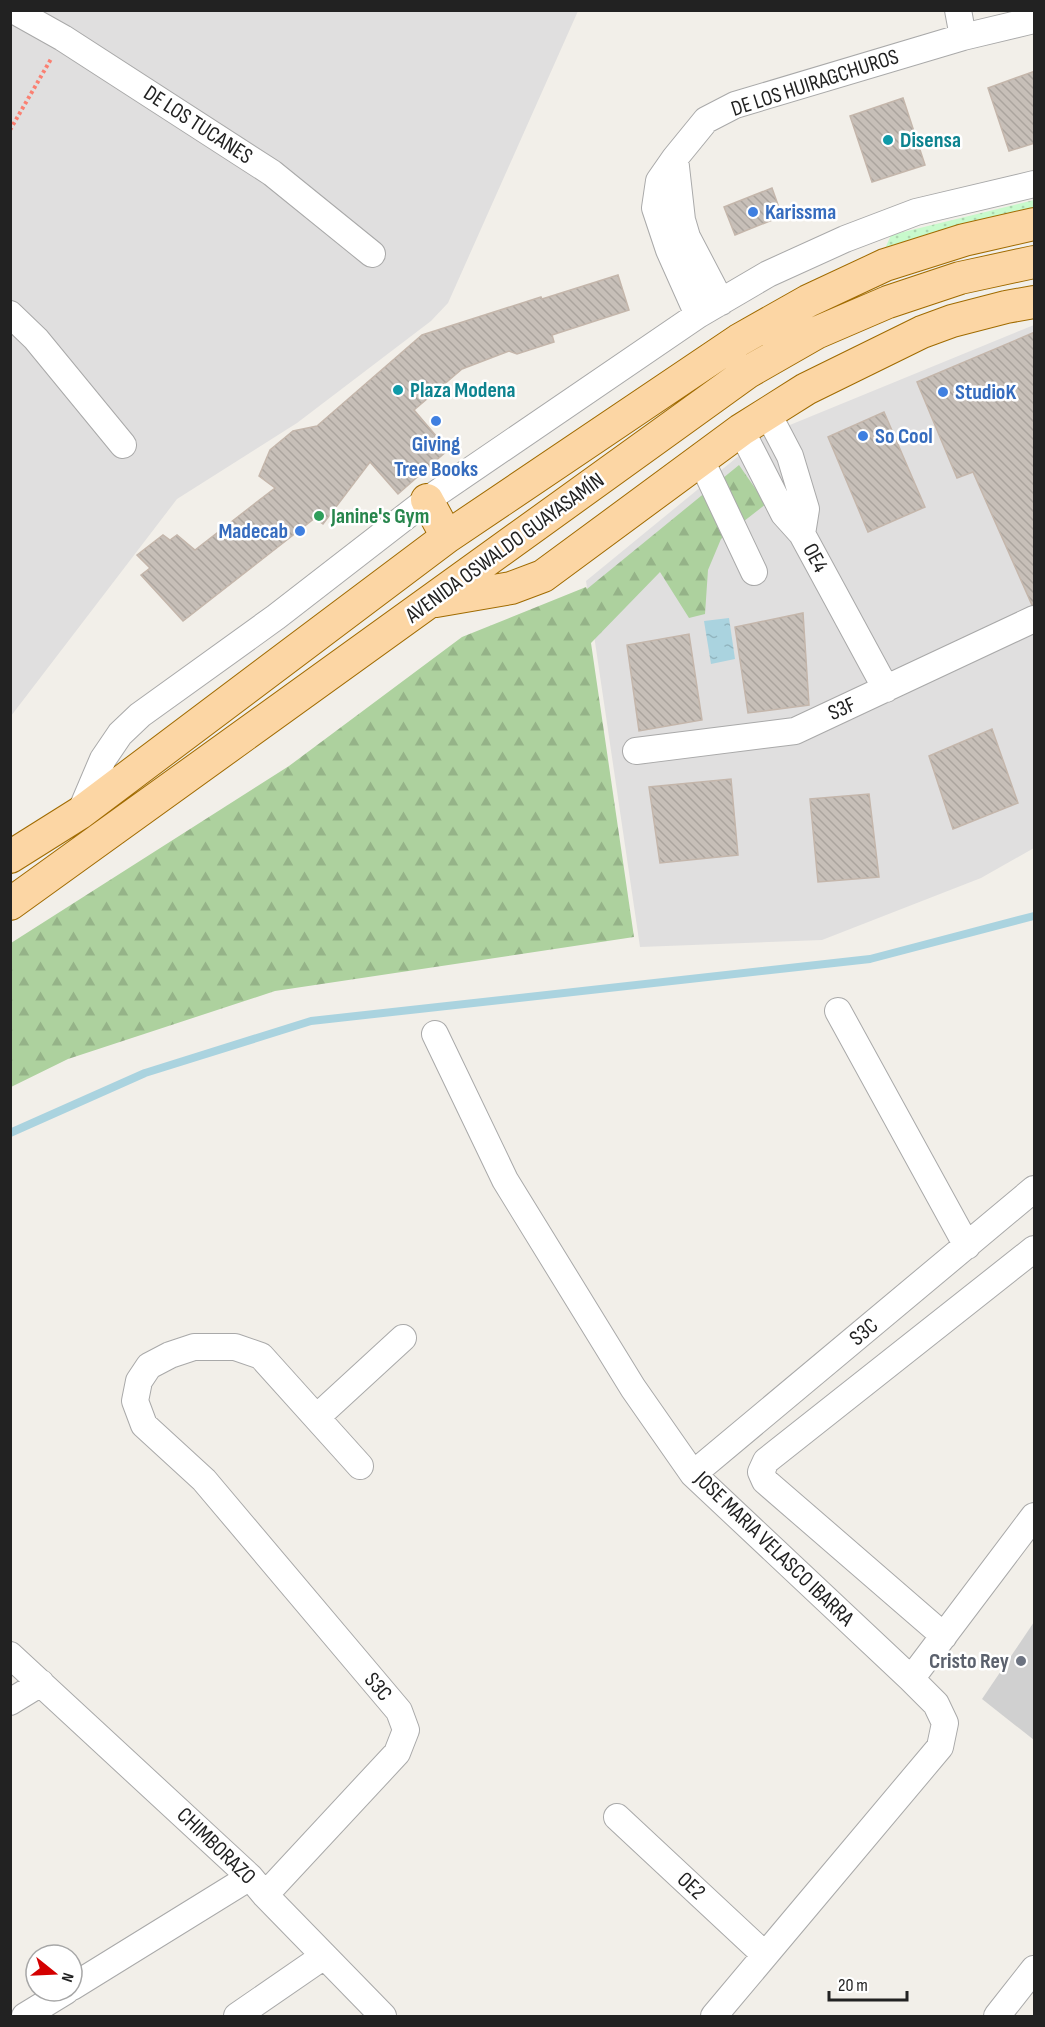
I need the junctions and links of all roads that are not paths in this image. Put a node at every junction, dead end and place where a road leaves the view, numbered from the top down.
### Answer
1 (13, 10) edge
2 (958, 10) edge
3 (1035, 20) edge
4 (963, 37) junction
5 (675, 158) junction
6 (1035, 184) edge
7 (1035, 224) edge
8 (372, 254) dead end
9 (1035, 262) edge
10 (721, 302) junction
11 (1035, 302) edge
12 (10, 314) edge
13 (699, 315) junction
14 (768, 414) junction
15 (741, 430) junction
16 (123, 445) dead end
17 (701, 460) junction
18 (427, 500) junction
19 (802, 534) junction
20 (447, 537) junction
21 (754, 572) dead end
22 (429, 602) junction
23 (1035, 619) edge
24 (886, 689) junction
25 (636, 751) dead end
26 (80, 813) junction
27 (10, 857) edge
28 (10, 904) edge
29 (838, 1011) dead end
30 (435, 1035) dead end
31 (1035, 1189) edge
32 (967, 1246) junction
33 (1035, 1249) edge
34 (403, 1338) dead end
35 (317, 1417) junction
36 (360, 1466) dead end
37 (693, 1474) junction
38 (1035, 1516) edge
39 (944, 1636) junction
40 (10, 1655) edge
41 (911, 1679) junction
42 (41, 1683) junction
43 (10, 1702) edge
44 (617, 1817) dead end
45 (258, 1886) junction
46 (765, 1955) junction
47 (324, 1956) junction
48 (1035, 1969) edge
49 (84, 1980) edge
50 (46, 2003) edge
51 (25, 2016) edge
52 (237, 2016) edge
53 (383, 2016) edge
54 (714, 2016) edge
55 (997, 2016) edge

1 - 8 street, DE LOS TUCANES
2 - 4 street
3 - 4 street, DE LOS HUIRAGCHUROS
4 - 5 street, DE LOS HUIRAGCHUROS
5 - 10 street
5 - 13 street, DE LOS HUIRAGCHUROS
6 - 10 street
7 - 20 main road, AVENIDA OSWALDO GUAYASAMÍN
9 - 22 main road, AVENIDA OSWALDO GUAYASAMÍN
10 - 13 street
11 - 14 main road
12 - 16 street
13 - 18 street
14 - 15 main road
14 - 19 street
15 - 17 main road
15 - 19 street, OE4
17 - 21 street
17 - 22 main road
18 - 20 main road
18 - 26 street
19 - 24 street, OE4
20 - 26 main road, AVENIDA OSWALDO GUAYASAMÍN
22 - 28 main road, AVENIDA OSWALDO GUAYASAMÍN
23 - 24 street, S3F
24 - 25 street, S3F
26 - 27 main road, AVENIDA OSWALDO GUAYASAMÍN
29 - 32 street
30 - 37 street, JOSE MARIA VELASCO IBARRA
31 - 32 street, S3C
32 - 37 street, S3C
33 - 39 street
34 - 35 street
35 - 36 street, S3C
35 - 45 street, S3C
37 - 41 street, JOSE MARIA VELASCO IBARRA
38 - 39 street
39 - 41 street
40 - 42 street, CHIMBORAZO
41 - 46 street, JOSE MARIA VELASCO IBARRA
42 - 43 street
42 - 45 street, CHIMBORAZO
44 - 46 street, OE2
45 - 47 street, CHIMBORAZO
45 - 49 street, S3C
46 - 54 street, JOSE MARIA VELASCO IBARRA
47 - 52 street
47 - 53 street, CHIMBORAZO
48 - 55 street
50 - 51 street

